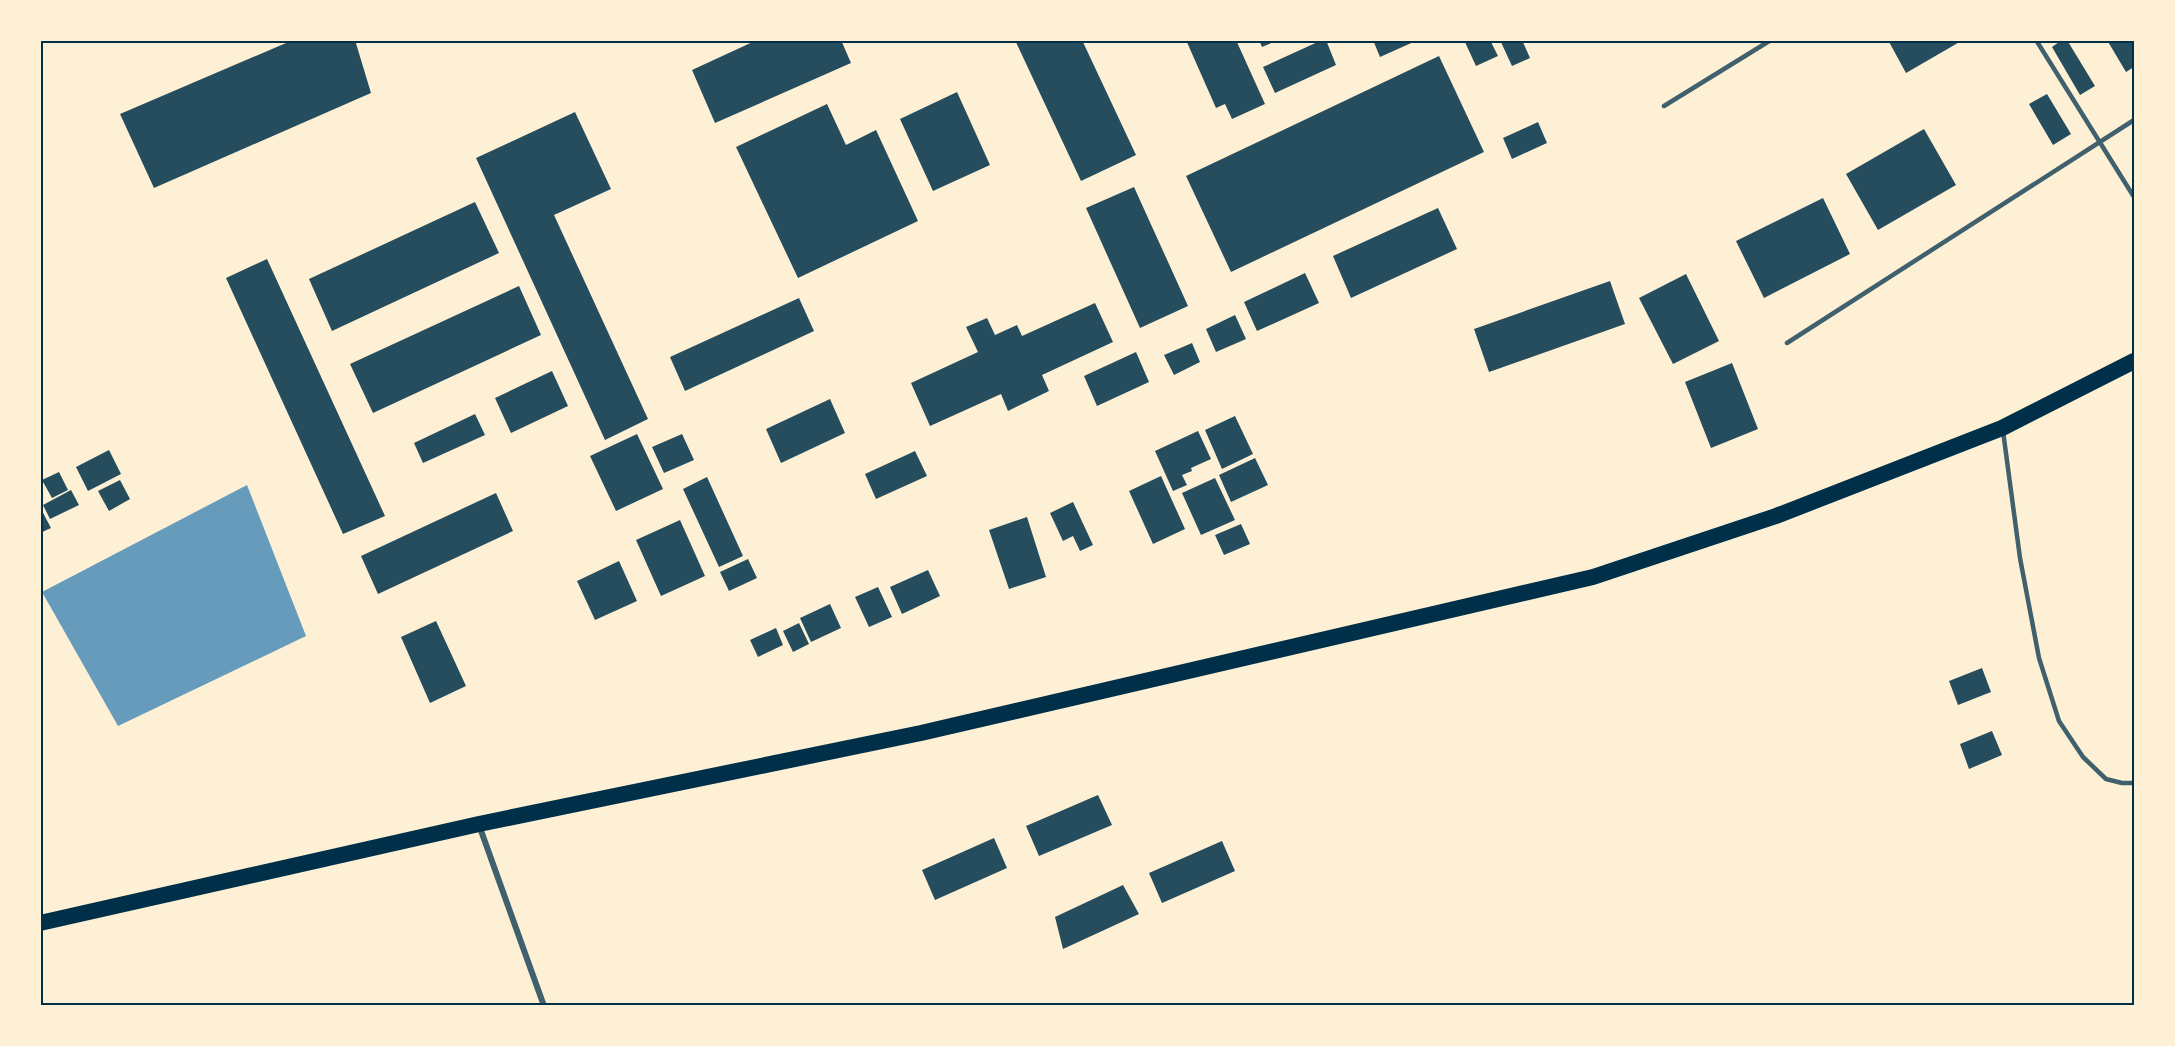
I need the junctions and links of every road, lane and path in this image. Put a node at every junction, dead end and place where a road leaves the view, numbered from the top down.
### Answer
1 (1771, 40) edge
2 (2036, 40) edge
3 (1664, 106) dead end
4 (2134, 120) edge
5 (2100, 142) junction
6 (2134, 196) edge
7 (1786, 343) dead end
8 (2134, 361) edge
9 (2002, 428) junction
10 (2134, 783) edge
11 (478, 824) junction
12 (40, 923) edge
13 (544, 1005) edge

1 - 3 lane
2 - 5 lane
4 - 5 lane
5 - 6 lane
5 - 7 lane
8 - 9 highway
9 - 10 lane
9 - 11 highway
11 - 12 highway
11 - 13 street

